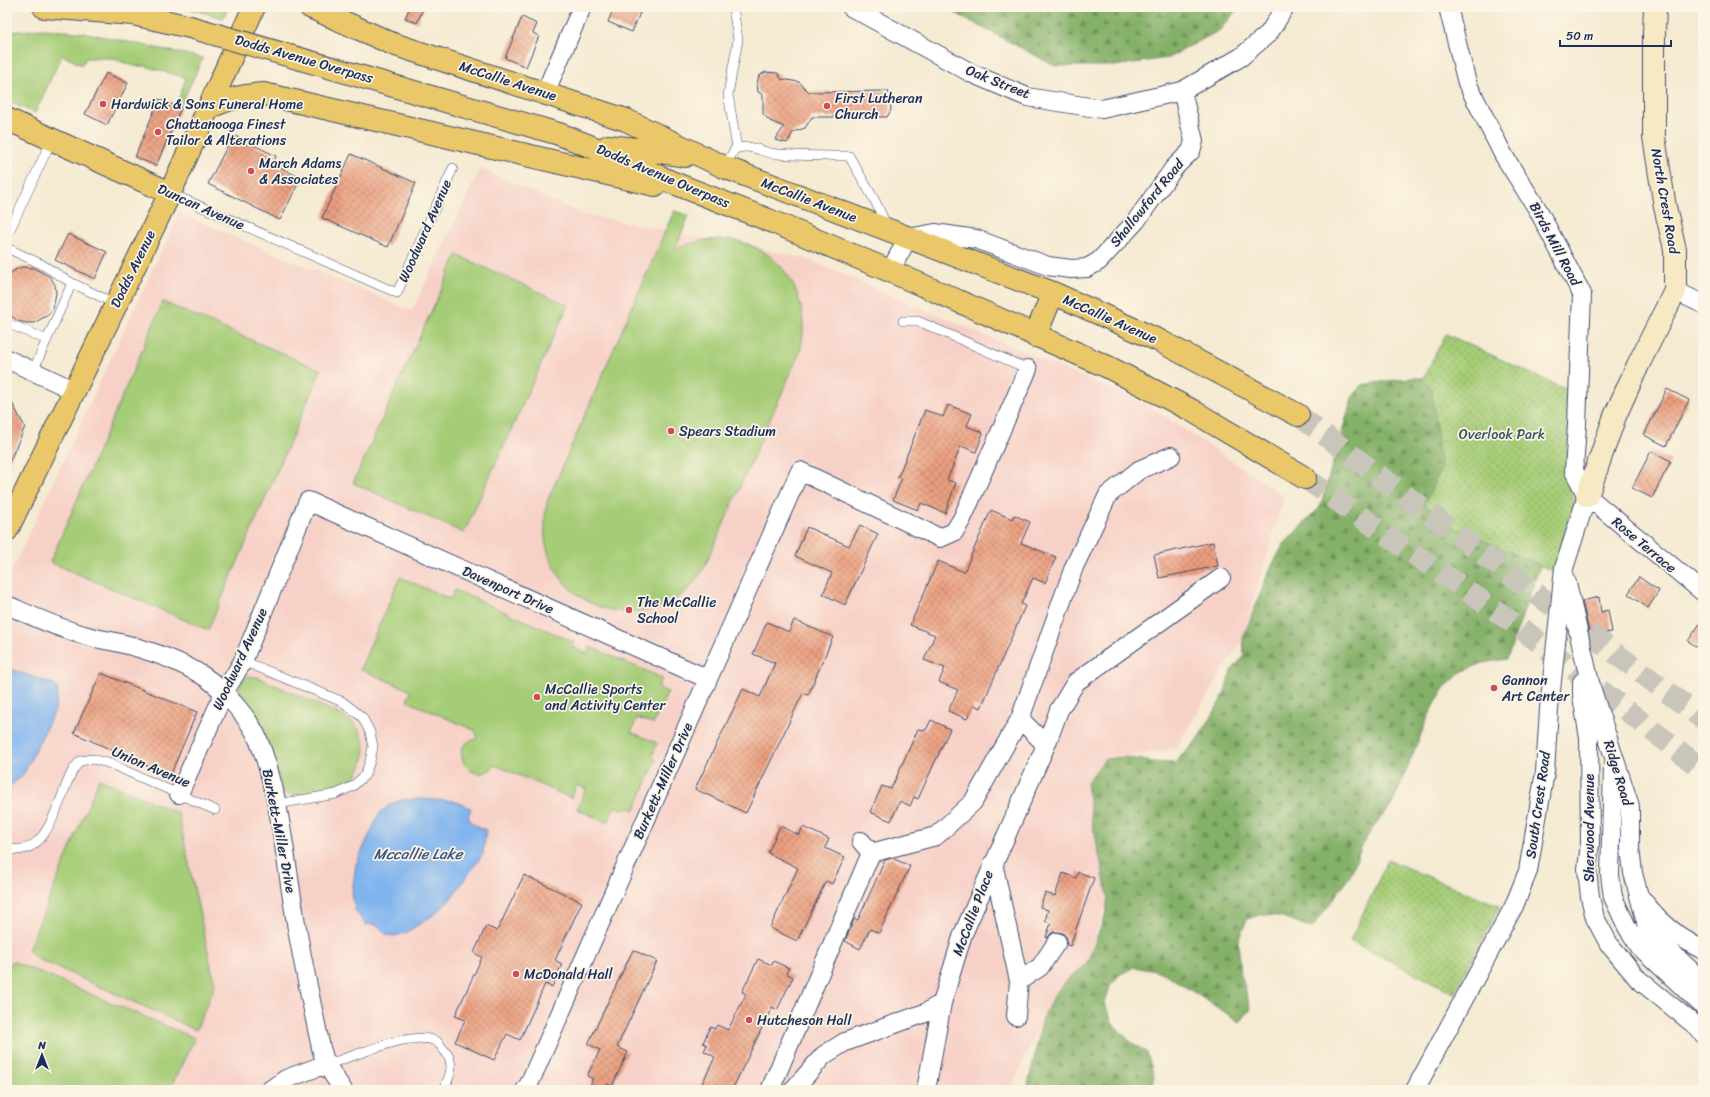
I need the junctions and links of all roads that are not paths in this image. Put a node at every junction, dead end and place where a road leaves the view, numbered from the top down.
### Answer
1 (44, 7) edge
2 (254, 7) edge
3 (310, 7) edge
4 (582, 7) edge
5 (733, 7) edge
6 (850, 7) edge
7 (1285, 7) edge
8 (1448, 7) edge
9 (1655, 7) edge
10 (123, 11) edge
11 (1182, 91) junction
12 (545, 93) junction
13 (207, 109) junction
14 (7, 119) edge
15 (559, 134) junction
16 (52, 139) junction
17 (737, 148) junction
18 (724, 167) junction
19 (453, 168) dead end
20 (170, 193) junction
21 (766, 219) junction
22 (899, 234) junction
23 (7, 236) edge
24 (7, 248) edge
25 (890, 271) junction
26 (72, 283) junction
27 (1676, 292) junction
28 (1052, 293) junction
29 (397, 294) joint
30 (116, 304) junction
31 (1703, 304) edge
32 (903, 321) dead end
33 (7, 323) edge
34 (1035, 336) junction
35 (47, 340) junction
36 (7, 359) edge
37 (1028, 369) joint
38 (33, 371) junction
39 (74, 391) junction
40 (1298, 415) tunnel mouth
41 (1171, 456) dead end
42 (1305, 478) tunnel mouth
43 (1587, 496) junction
44 (308, 501) joint
45 (7, 530) edge
46 (1564, 568) junction
47 (1221, 578) dead end
48 (1703, 592) edge
49 (7, 605) edge
50 (1582, 650) junction
51 (243, 661) junction
52 (708, 679) junction
53 (224, 693) junction
54 (1020, 719) junction
55 (1046, 745) junction
56 (1613, 755) junction
57 (179, 794) junction
58 (277, 804) junction
59 (215, 810) dead end
60 (7, 848) edge
61 (993, 862) junction
62 (1638, 893) junction
63 (1057, 942) dead end
64 (1703, 950) edge
65 (1019, 982) junction
66 (1703, 982) edge
67 (942, 1003) junction
68 (1703, 1006) edge
69 (1016, 1016) dead end
70 (1703, 1034) edge
71 (326, 1064) junction
72 (532, 1088) edge
73 (270, 1090) edge
74 (343, 1090) edge
75 (444, 1090) edge
76 (770, 1090) edge
77 (793, 1090) edge
78 (926, 1090) edge
79 (1415, 1090) edge

1 - 10 main road, Dodds Avenue Overpass
2 - 13 main road, Dodds Avenue
3 - 12 main road, McCallie Avenue
4 - 12 street
5 - 17 lane
6 - 11 street, Oak Street
7 - 11 street
8 - 43 street, Birds Mill Road
9 - 27 street, North Crest Road
10 - 15 main road, Dodds Avenue Overpass, bridge
11 - 22 street, Shallowford Road
12 - 18 main road, McCallie Avenue
13 - 20 main road, Dodds Avenue
13 - 21 main road
14 - 16 main road, Duncan Avenue
15 - 18 main road, Dodds Avenue Overpass
15 - 21 main road, Dodds Avenue Overpass
16 - 20 main road, Duncan Avenue
16 - 23 lane
17 - 18 lane
17 - 22 lane
18 - 22 main road, McCallie Avenue
19 - 29 lane, Woodward Avenue
20 - 29 lane, Duncan Avenue
20 - 30 main road, Dodds Avenue
21 - 25 main road
22 - 25 street
22 - 28 main road, McCallie Avenue
24 - 26 lane
25 - 34 main road
26 - 30 lane
26 - 35 lane
27 - 31 street
27 - 43 street, North Crest Road
28 - 34 main road
28 - 40 main road, McCallie Avenue
30 - 39 main road, Dodds Avenue
32 - 37 lane
33 - 35 lane
34 - 42 main road
35 - 38 lane
36 - 38 street
37 - 52 street, Burkett-Miller Drive
38 - 39 street
39 - 45 main road, Dodds Avenue
41 - 54 street
43 - 46 street, South Crest Road
43 - 48 street, Rose Terrace
44 - 51 street, Woodward Avenue
44 - 52 street, Davenport Drive
46 - 50 street, Ridge Road
46 - 79 street, South Crest Road
47 - 55 street, McCallie Place
49 - 53 street, Burkett-Miller Drive
50 - 56 street, Ridge Road
50 - 70 street, Sherwood Avenue
51 - 53 street, Woodward Avenue
51 - 58 lane
52 - 72 street, Burkett-Miller Drive
53 - 57 street, Woodward Avenue
53 - 58 street, Burkett-Miller Drive
54 - 55 street
54 - 76 street
55 - 61 street, McCallie Place
56 - 62 street, Ridge Road
56 - 68 street, Sherwood Avenue
57 - 59 lane, Union Avenue
57 - 60 lane, Union Avenue
58 - 71 street, Burkett-Miller Drive
61 - 65 street
61 - 67 street, McCallie Place
62 - 64 street
62 - 66 street, Ridge Road
63 - 65 street
65 - 69 street
67 - 77 street
67 - 78 street, McCallie Place
71 - 73 street
71 - 74 street, Burkett-Miller Drive
71 - 75 lane

